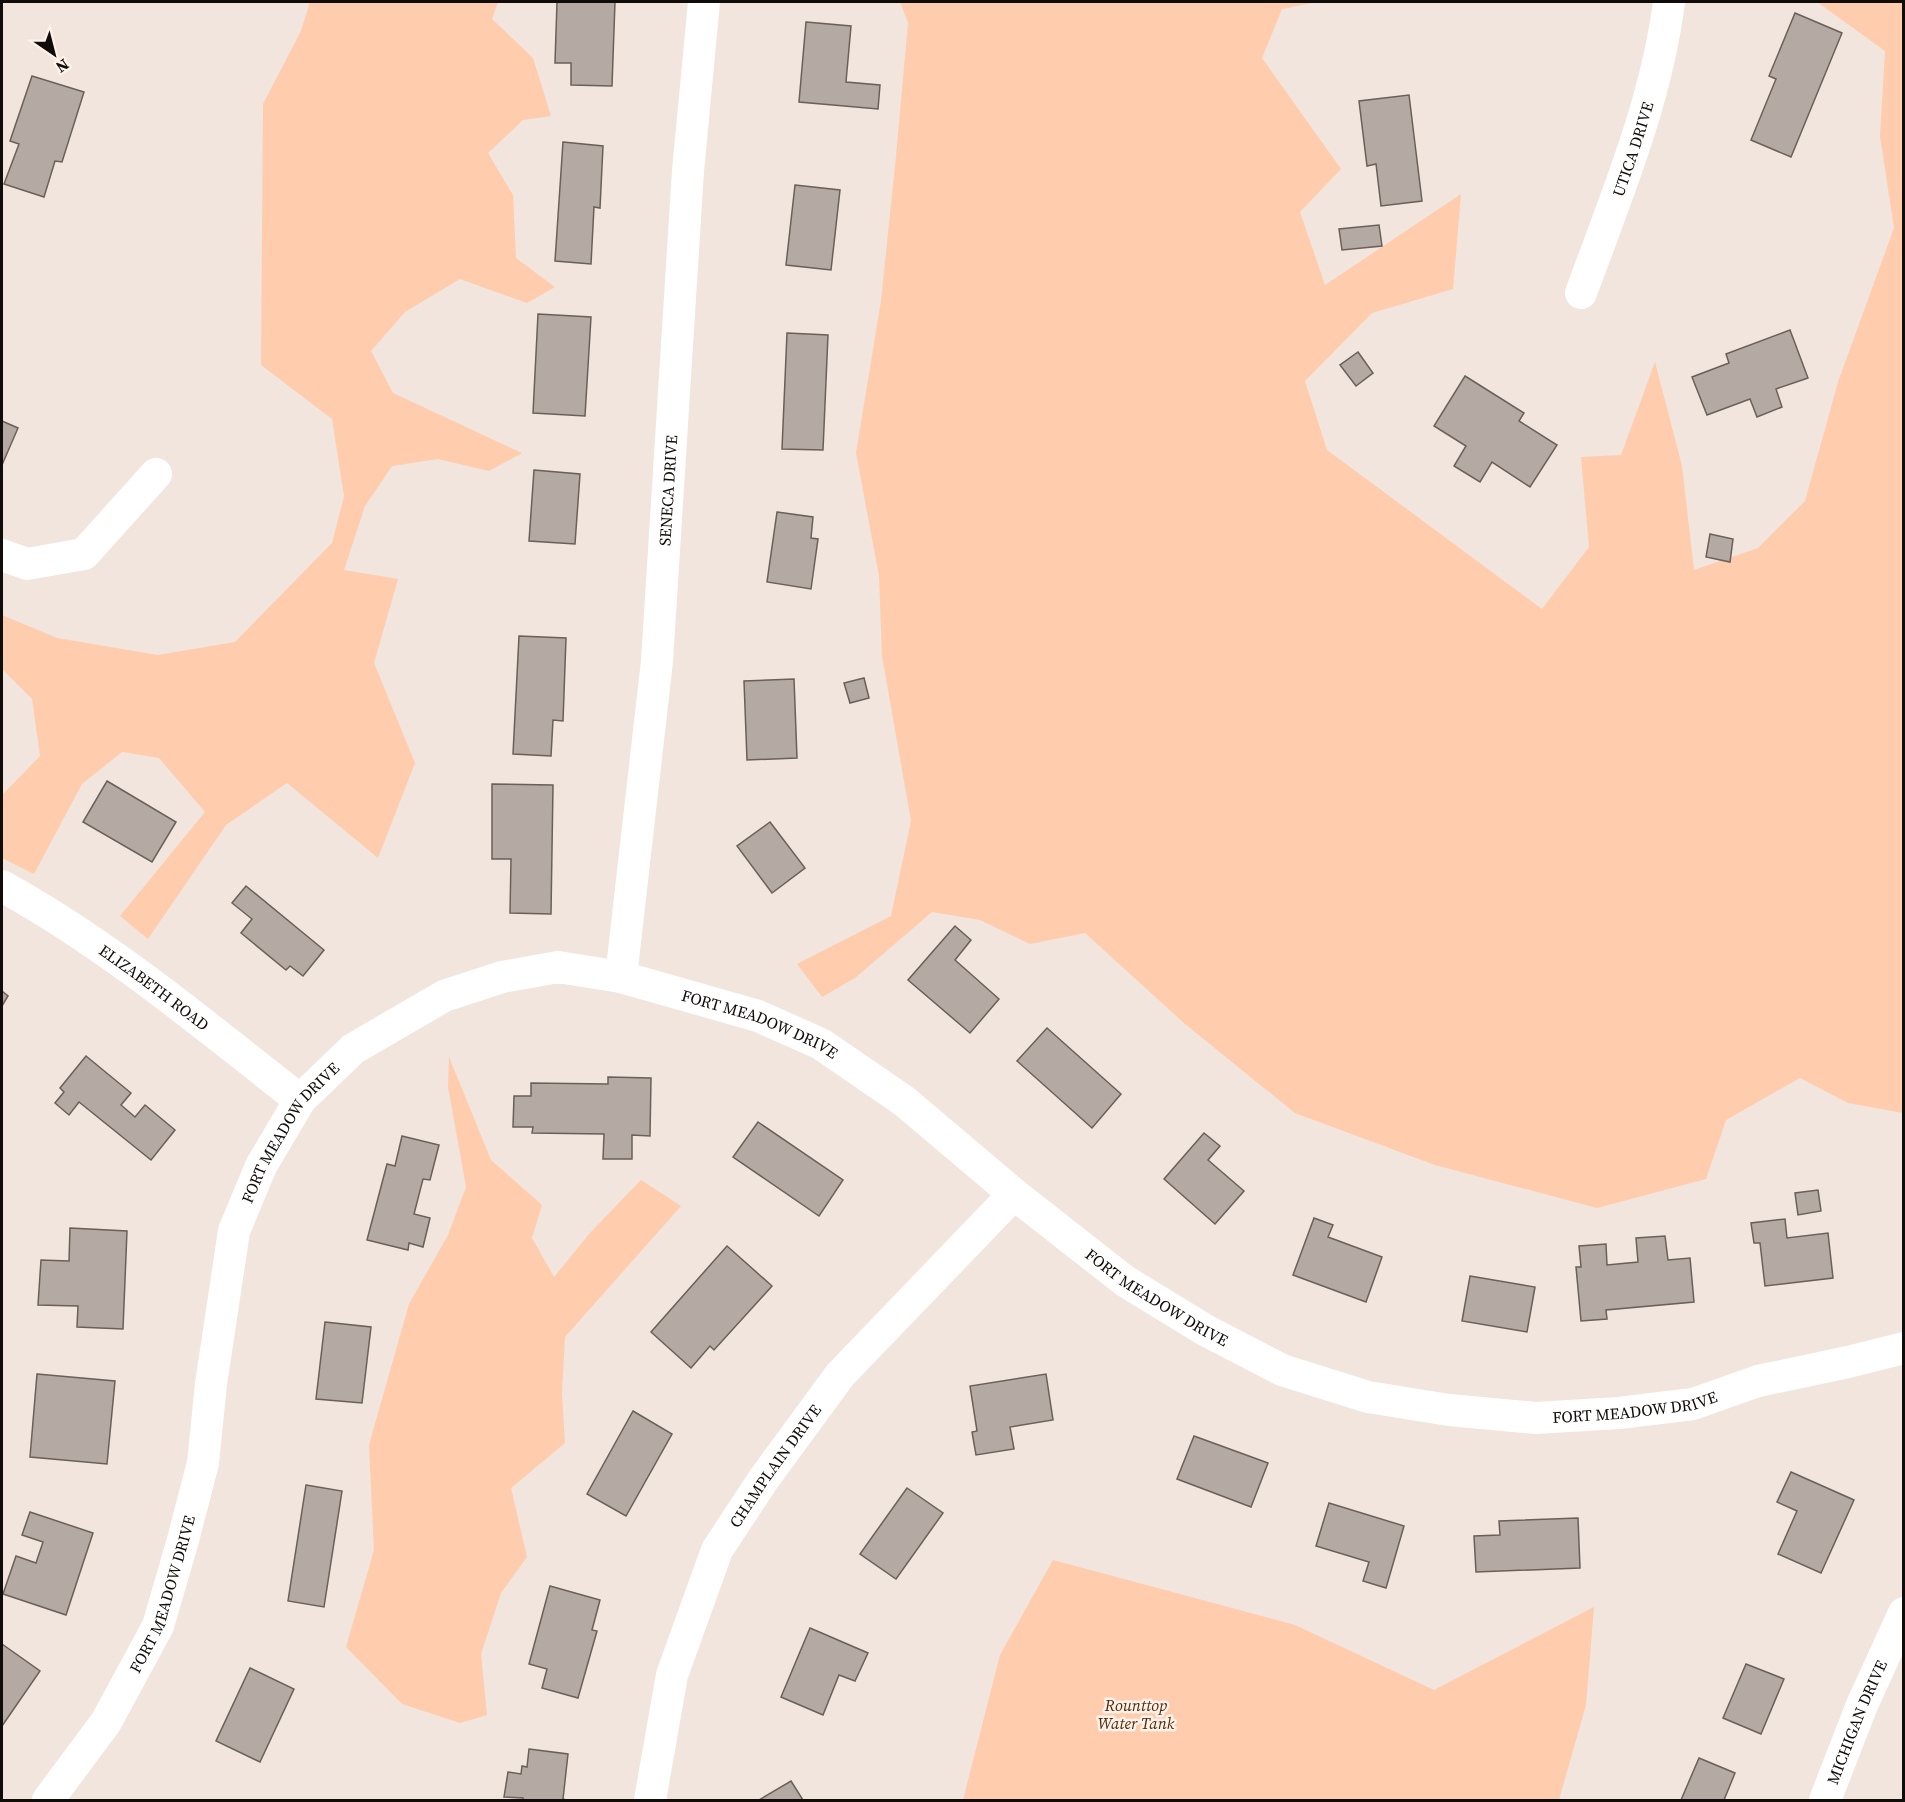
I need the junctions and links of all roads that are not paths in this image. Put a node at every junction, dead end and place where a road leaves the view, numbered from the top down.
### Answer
1 (704, 2) edge
2 (1669, 2) edge
3 (1581, 293) dead end
4 (156, 474) dead end
5 (2, 555) edge
6 (2, 886) edge
7 (621, 977) junction
8 (300, 1100) junction
9 (1014, 1194) junction
10 (1904, 1348) edge
11 (1904, 1613) edge
12 (48, 1800) edge
13 (650, 1800) edge
14 (1825, 1800) edge

1 - 7 street, SENECA DRIVE
2 - 3 street, UTICA DRIVE
4 - 5 street
6 - 8 street, ELIZABETH ROAD
7 - 8 street, FORT MEADOW DRIVE
7 - 9 street, FORT MEADOW DRIVE
8 - 12 street, FORT MEADOW DRIVE
9 - 10 street, FORT MEADOW DRIVE
9 - 13 street, CHAMPLAIN DRIVE
11 - 14 street, MICHIGAN DRIVE

